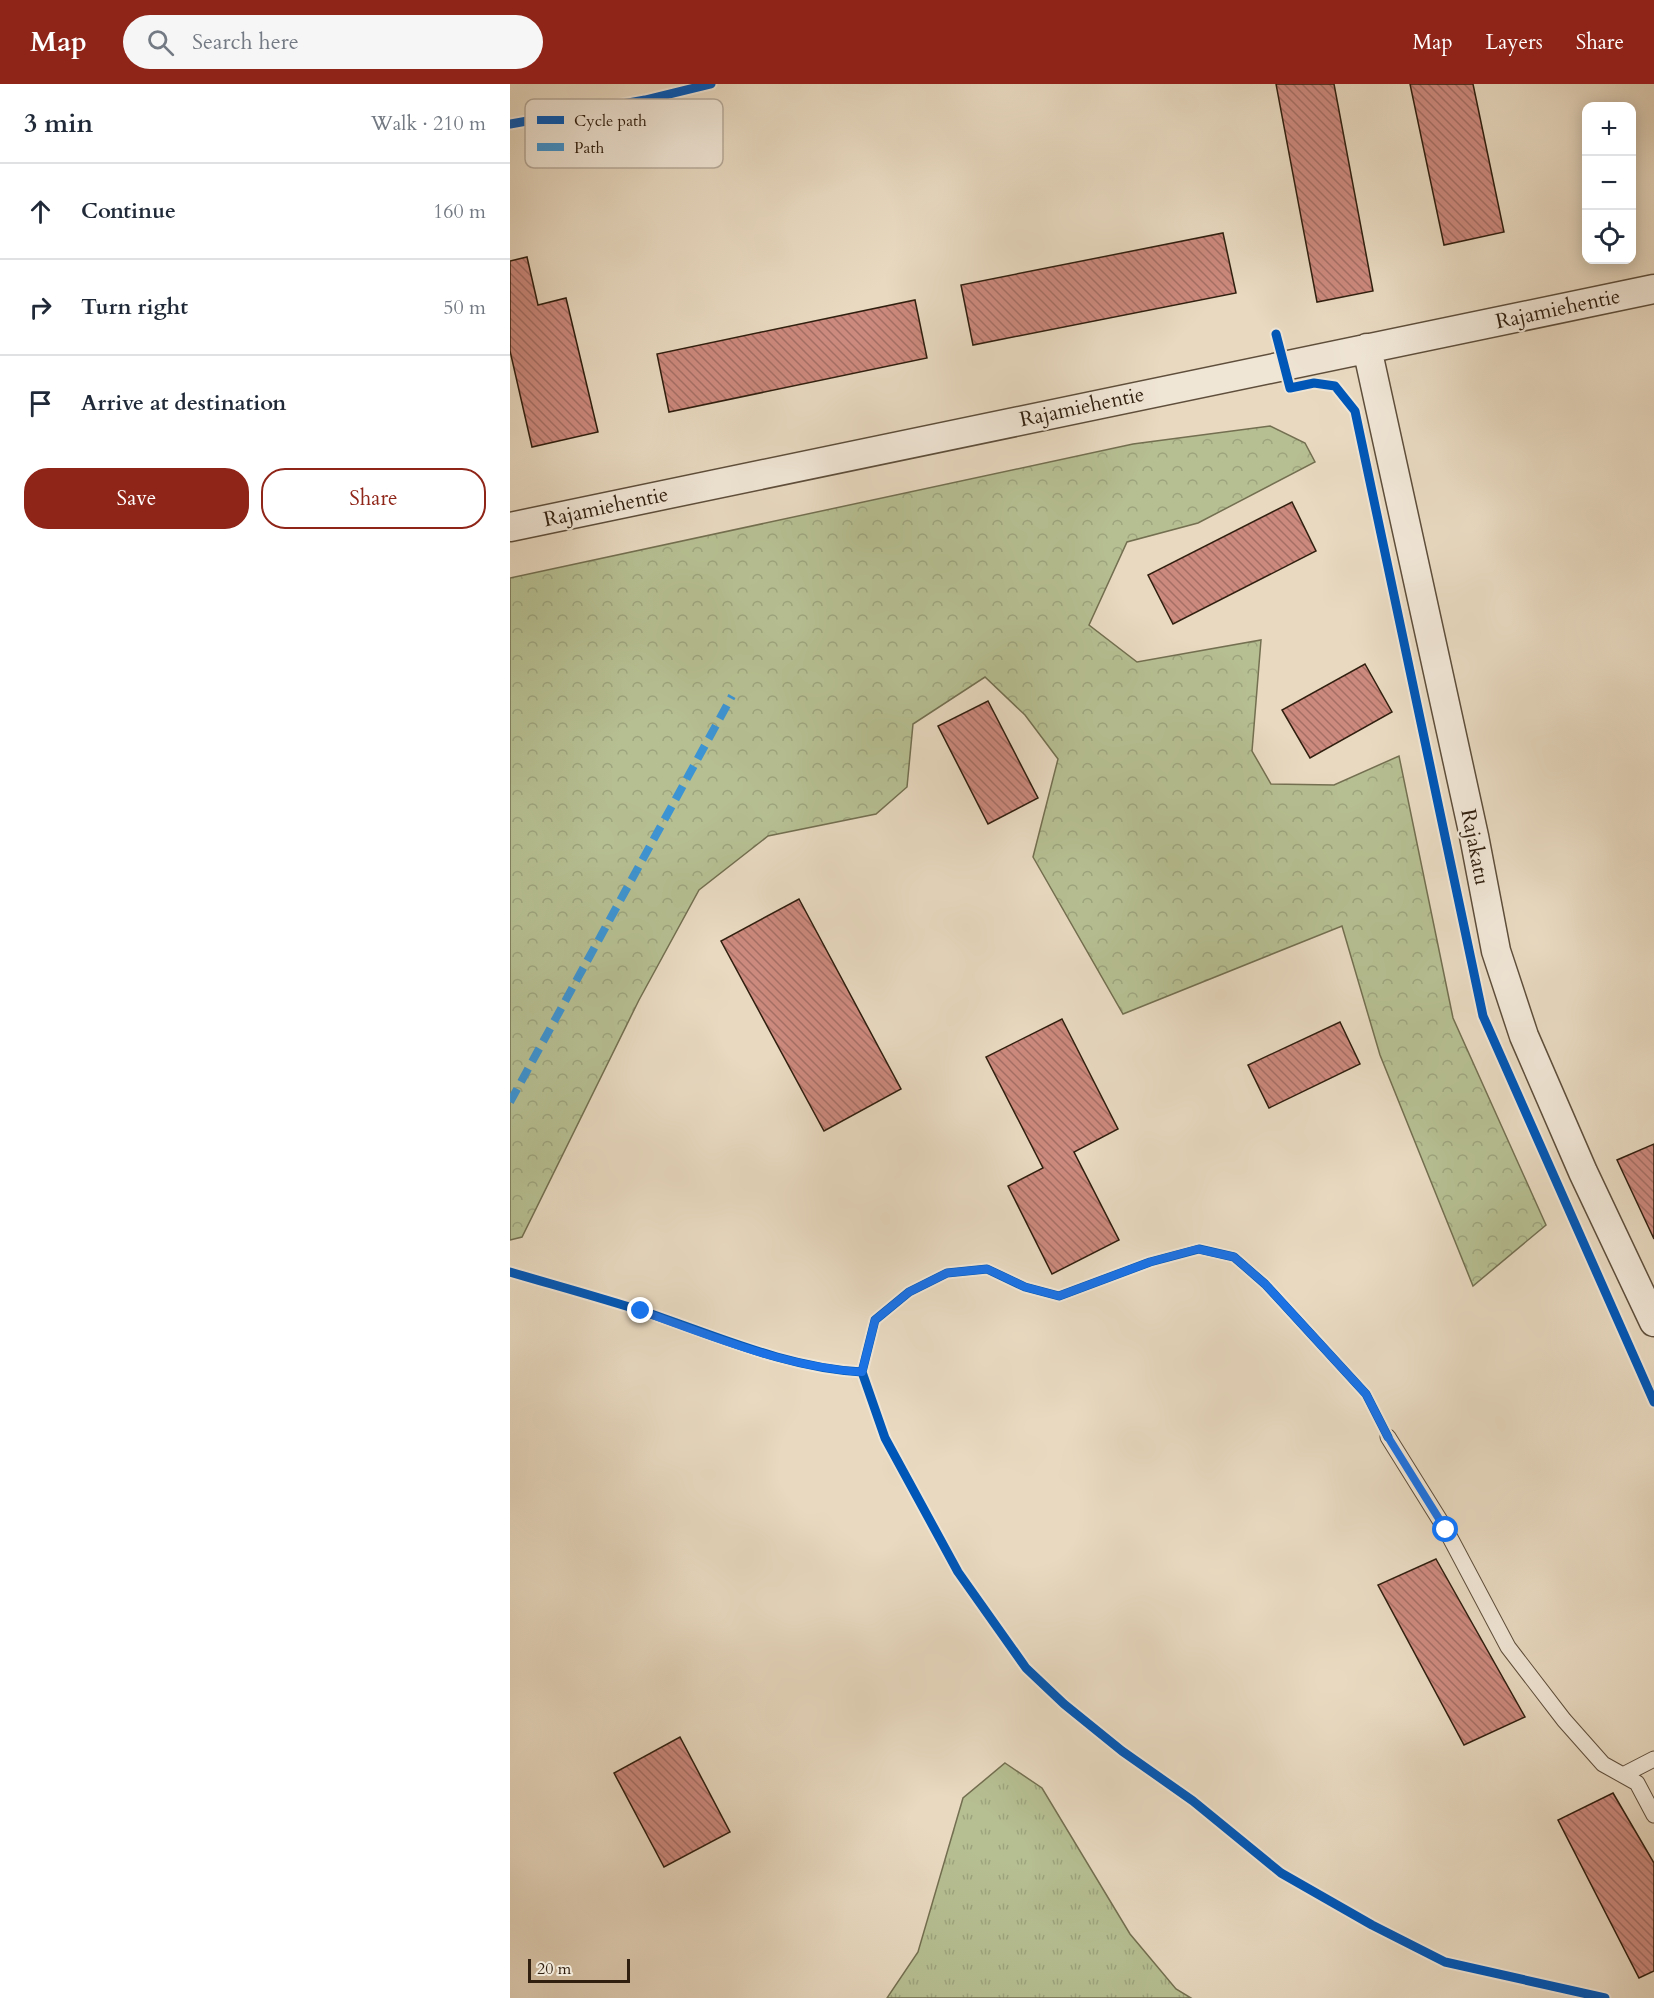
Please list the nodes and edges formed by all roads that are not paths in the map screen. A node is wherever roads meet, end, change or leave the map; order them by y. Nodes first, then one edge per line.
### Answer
1 (1654, 289) edge
2 (1367, 348) junction
3 (510, 527) edge
4 (1654, 1322) edge
5 (1388, 1437) dead end
6 (1654, 1759) edge
7 (1623, 1775) junction
8 (1654, 1815) edge

1 - 2 street, Rajamiehentie
2 - 3 street, Rajamiehentie
2 - 4 street, Rajakatu
5 - 7 lane
6 - 7 lane
7 - 8 lane

